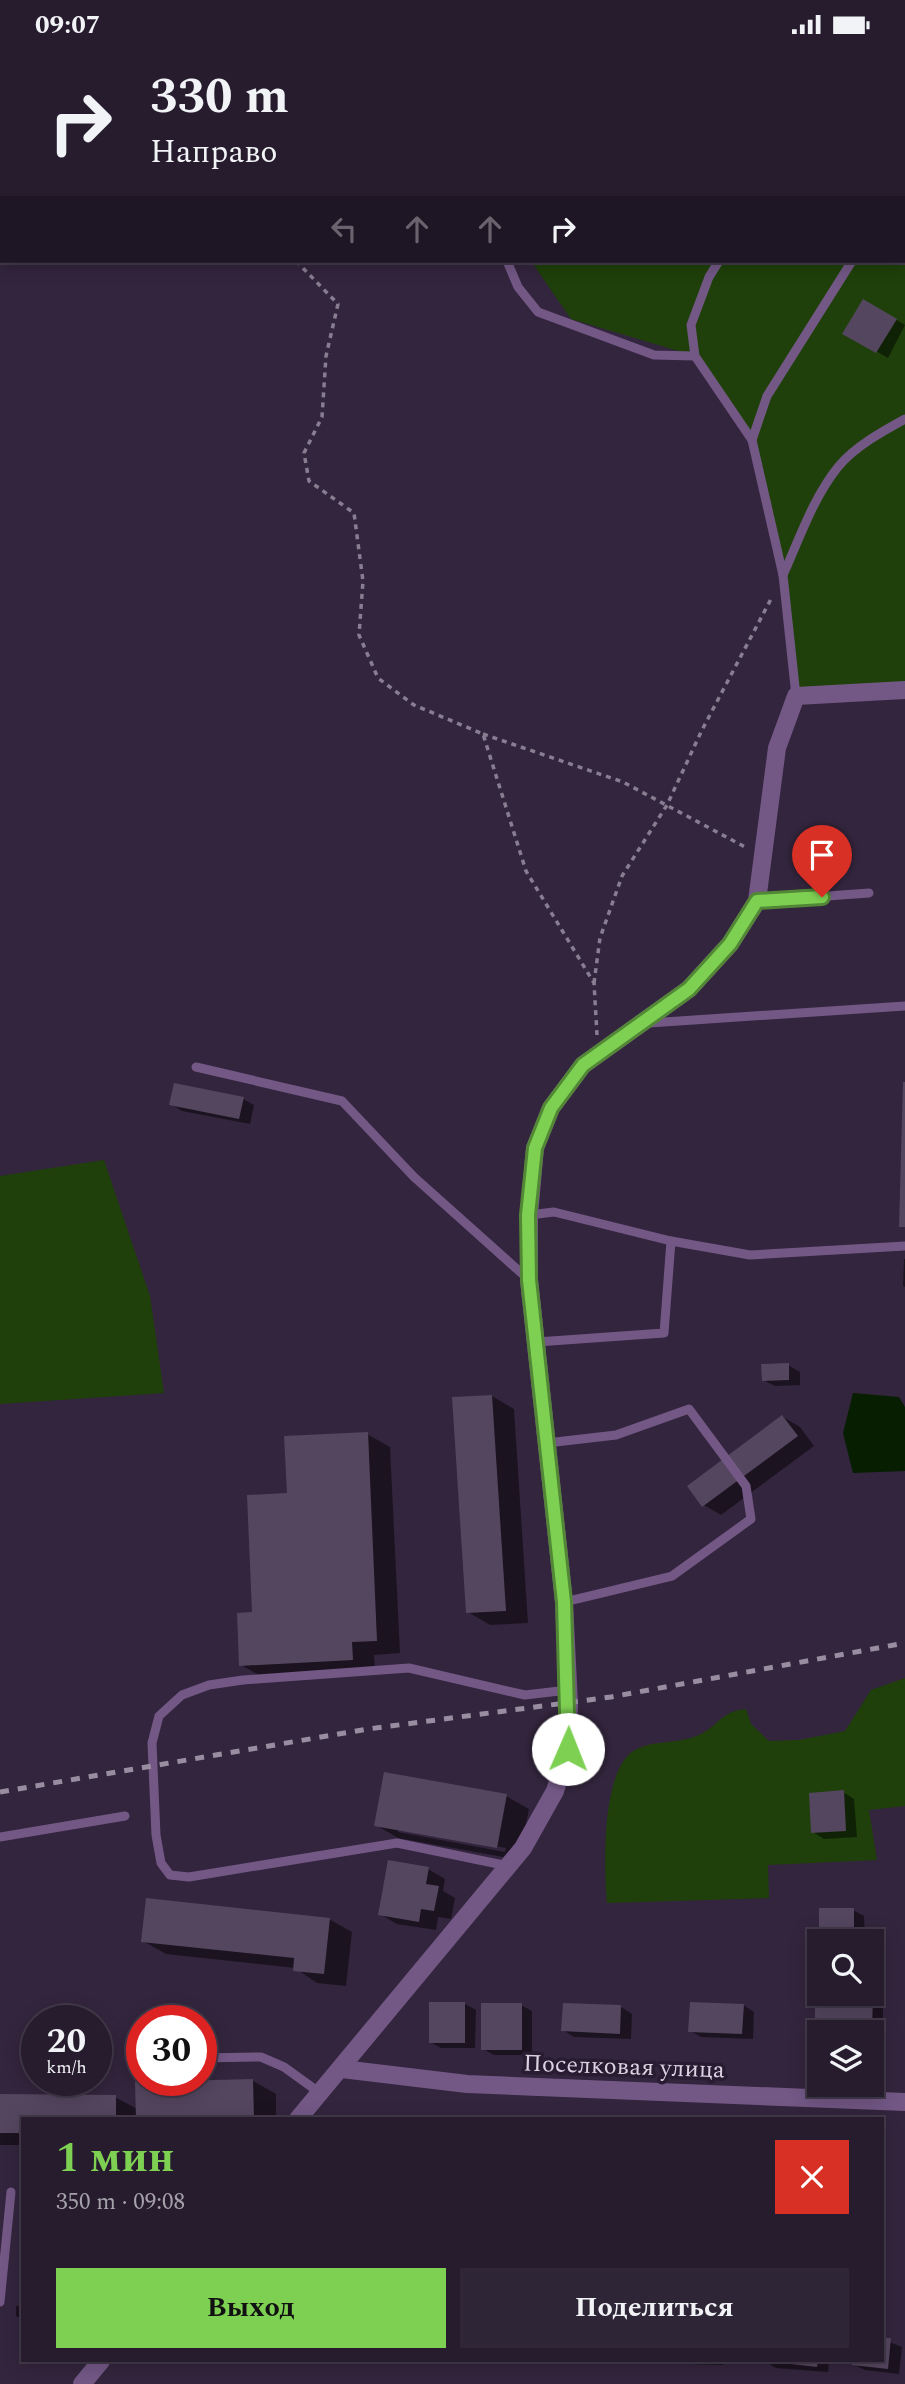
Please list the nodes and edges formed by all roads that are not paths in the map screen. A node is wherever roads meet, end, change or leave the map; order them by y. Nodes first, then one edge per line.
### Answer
1 (508, 263) edge
2 (718, 263) edge
3 (851, 263) edge
4 (695, 356) junction
5 (905, 419) edge
6 (752, 440) junction
7 (783, 575) junction
8 (905, 690) edge
9 (796, 696) junction
10 (869, 893) dead end
11 (757, 901) junction
12 (905, 1006) edge
13 (644, 1023) junction
14 (196, 1067) dead end
15 (528, 1215) junction
16 (671, 1241) junction
17 (905, 1246) edge
18 (529, 1280) junction
19 (537, 1342) junction
20 (546, 1443) junction
21 (564, 1602) junction
22 (568, 1690) junction
23 (125, 1817) dead end
24 (0, 1837) edge
25 (508, 1866) junction
26 (217, 2058) edge
27 (342, 2069) junction
28 (320, 2093) junction
29 (905, 2102) edge
30 (300, 2117) edge
31 (11, 2192) dead end
32 (0, 2302) edge
33 (100, 2362) edge
34 (82, 2384) edge

1 - 4 lane
2 - 4 lane
3 - 6 lane
4 - 6 lane
5 - 7 lane
6 - 7 lane
7 - 9 lane
8 - 9 street
9 - 11 street
10 - 11 lane
11 - 13 street
12 - 13 lane
13 - 15 street
14 - 18 lane
15 - 16 lane
15 - 18 street
16 - 17 lane
16 - 19 lane
18 - 19 street
19 - 20 street
20 - 21 street
20 - 21 lane
21 - 22 street
22 - 25 street
22 - 25 lane
23 - 24 lane
25 - 27 street
26 - 28 lane
27 - 28 street
27 - 29 street, Поселковая улица
28 - 30 street
31 - 32 lane
33 - 34 street

